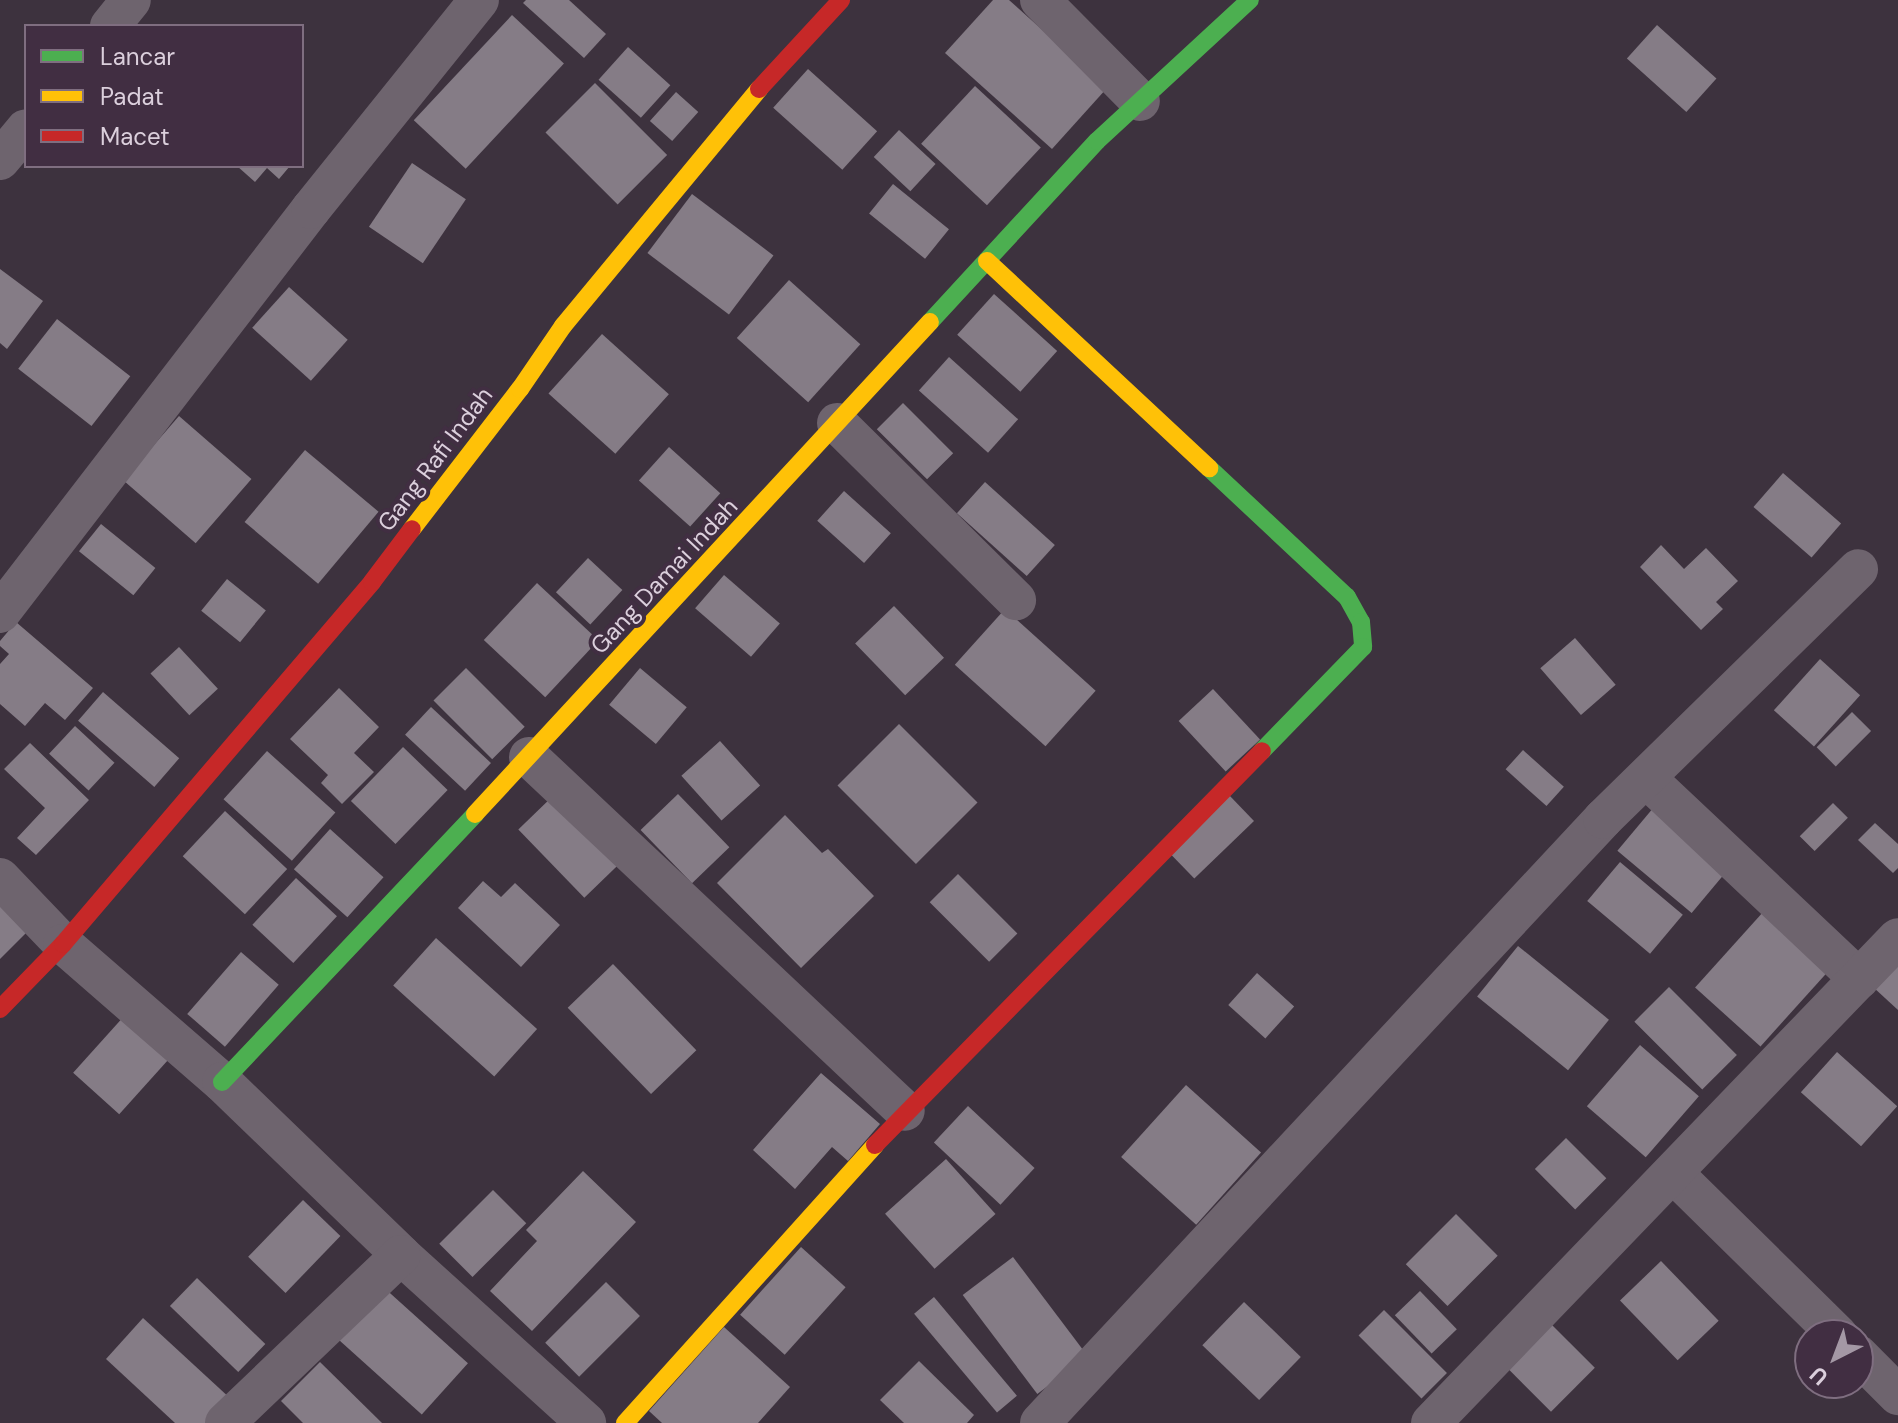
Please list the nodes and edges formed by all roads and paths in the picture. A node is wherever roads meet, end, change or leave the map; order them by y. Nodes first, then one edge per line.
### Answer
1 (131, 0) edge
2 (479, 0) edge
3 (841, 0) edge
4 (1040, 0) edge
5 (1250, 0) edge
6 (112, 24) edge
7 (1140, 101) junction
8 (24, 131) edge
9 (0, 160) edge
10 (987, 261) junction
11 (837, 423) junction
12 (1858, 569) dead end
13 (1016, 600) dead end
14 (0, 613) edge
15 (529, 757) junction
16 (1646, 778) junction
17 (0, 878) edge
18 (1898, 938) edge
19 (63, 944) junction
20 (1859, 979) junction
21 (0, 1009) edge
22 (222, 1082) junction
23 (905, 1111) junction
24 (1673, 1173) junction
25 (401, 1255) junction
26 (1822, 1319) edge
27 (1874, 1371) edge
28 (1898, 1395) edge
29 (1898, 1412) edge
30 (225, 1423) edge
31 (586, 1423) edge
32 (625, 1423) edge
33 (1040, 1423) edge
34 (1431, 1423) edge
35 (1887, 1423) edge

1 - 6 street
2 - 14 street
3 - 19 street, Gang Rafi Indah
4 - 7 street
5 - 7 street, Gang Damai Indah
7 - 10 street, Gang Damai Indah
8 - 9 street
10 - 11 street, Gang Damai Indah
10 - 23 street
11 - 13 street
11 - 15 street, Gang Damai Indah
12 - 16 street
15 - 22 street, Gang Damai Indah
15 - 23 street
16 - 20 street
16 - 33 street
17 - 19 street
18 - 20 street
19 - 21 street, Gang Rafi Indah
19 - 22 street
20 - 24 street
22 - 25 street
23 - 32 street
24 - 26 street
24 - 34 street
25 - 30 street
25 - 31 street
27 - 28 street
29 - 35 street

